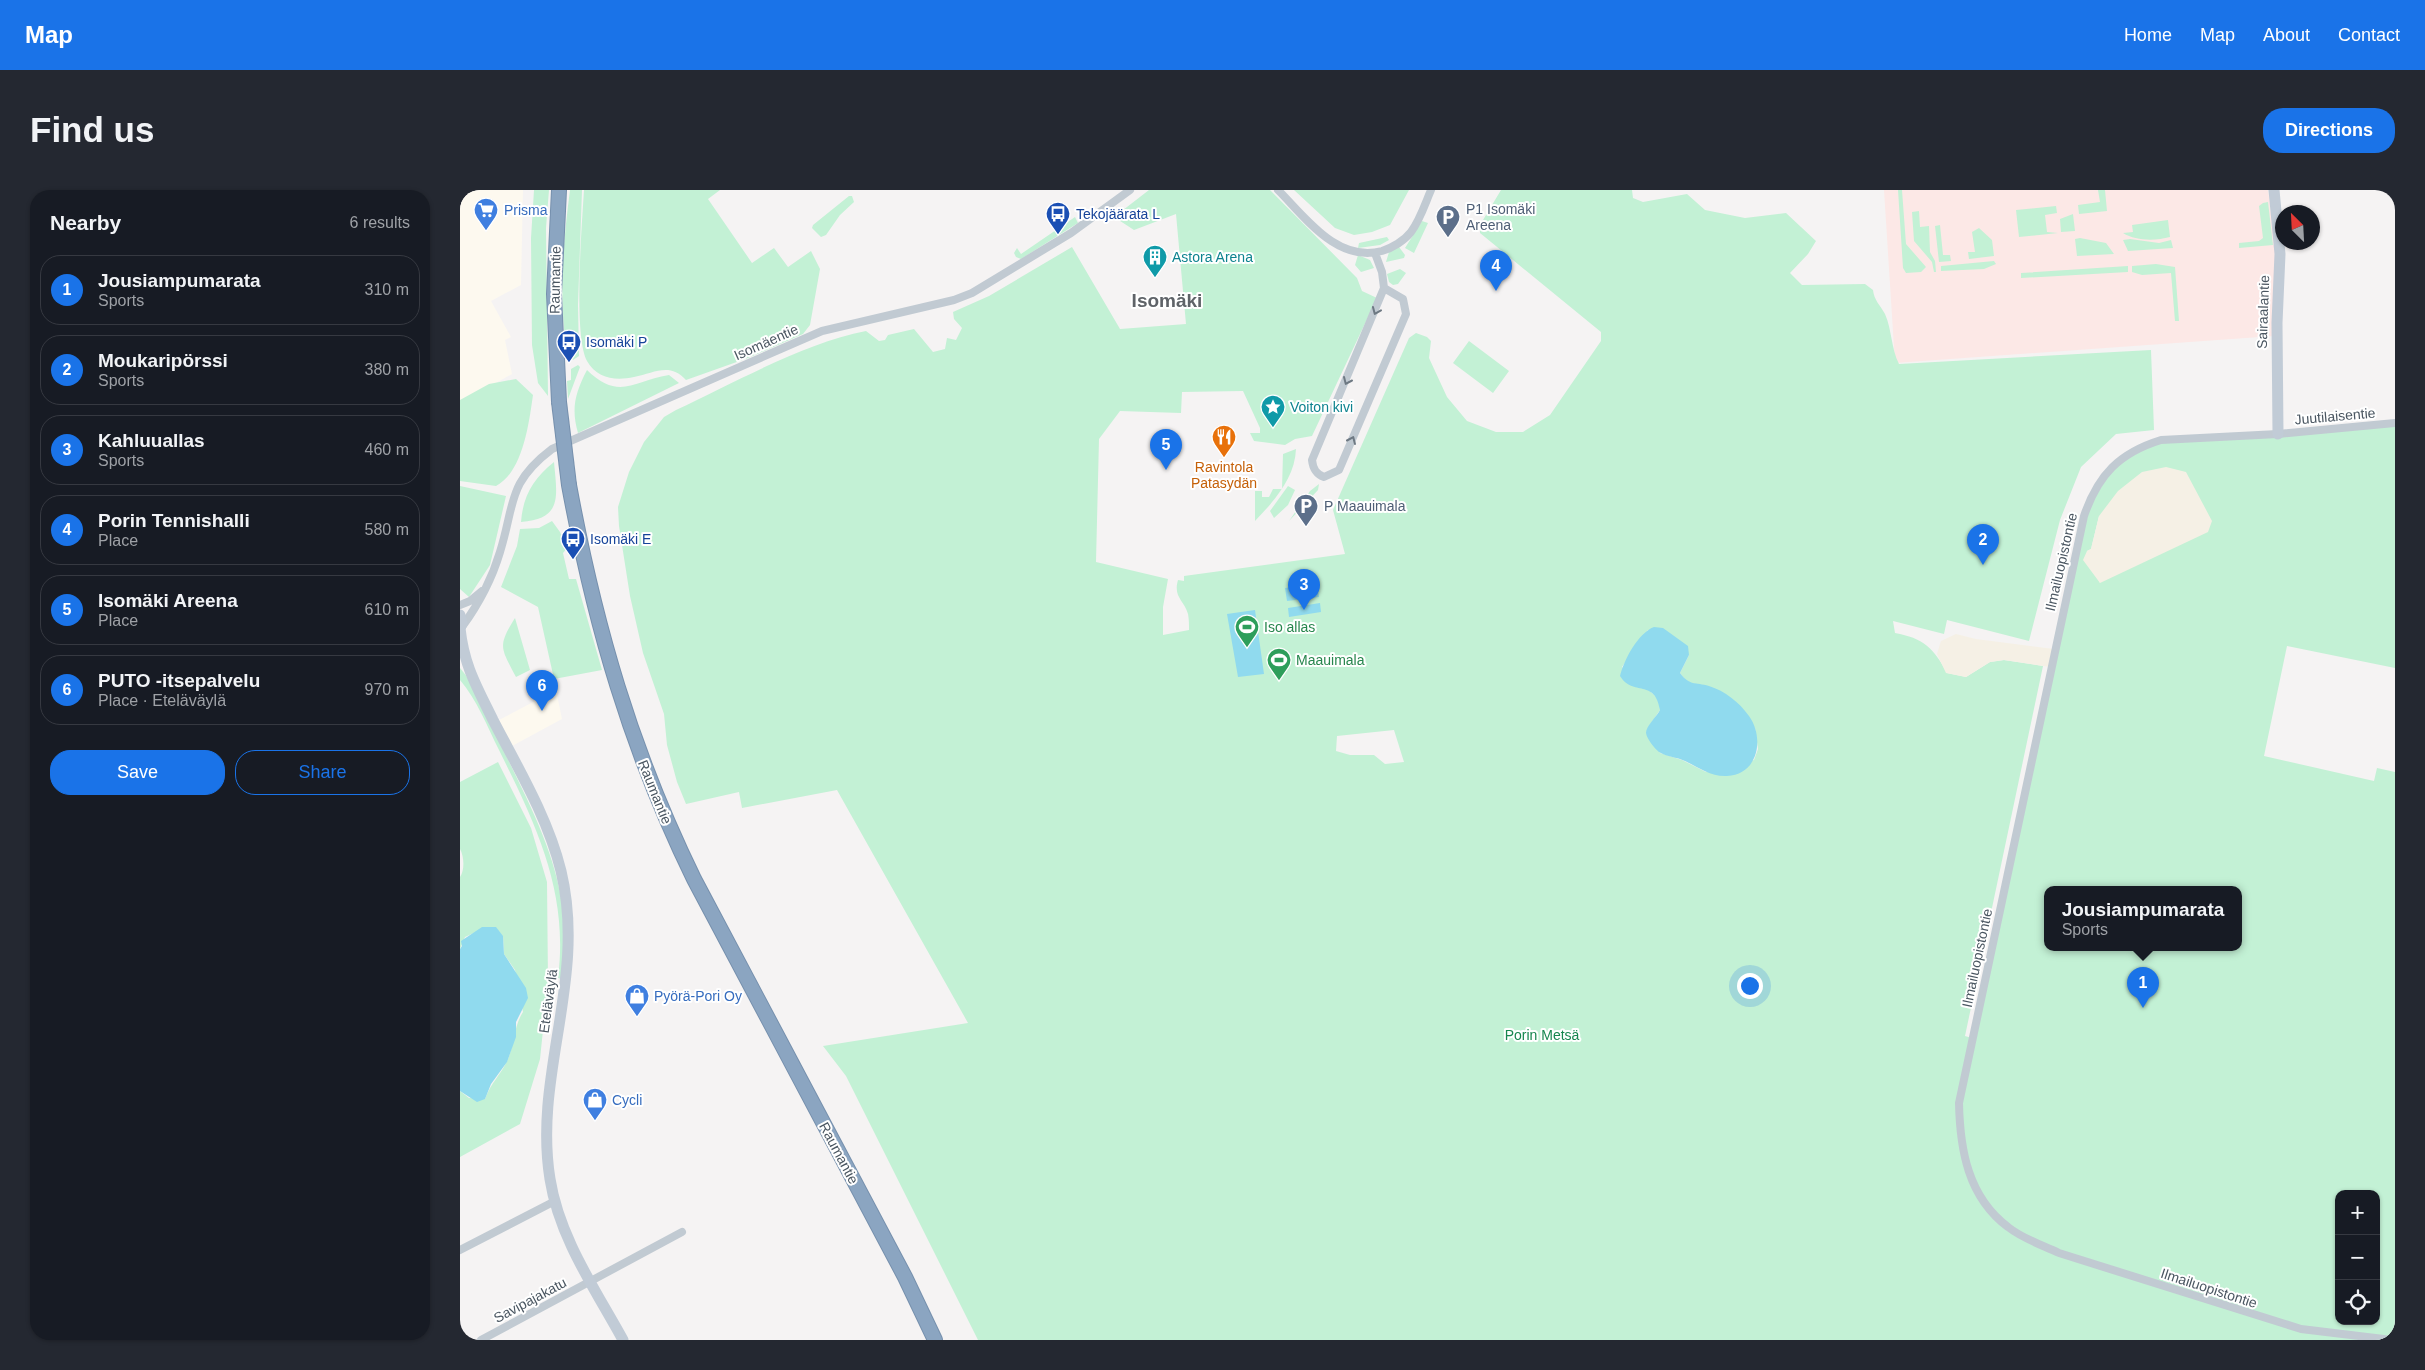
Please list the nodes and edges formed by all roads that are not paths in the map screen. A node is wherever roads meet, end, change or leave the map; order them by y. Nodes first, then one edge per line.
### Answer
1 (559, 190) edge
2 (1130, 190) edge
3 (1278, 190) edge
4 (1431, 190) edge
5 (2274, 190) edge
6 (1375, 253) junction
7 (1384, 288) junction
8 (2395, 423) edge
9 (2278, 434) junction
10 (483, 590) junction
11 (460, 605) edge
12 (460, 615) edge
13 (460, 629) edge
14 (464, 666) edge
15 (555, 1201) junction
16 (682, 1232) dead end
17 (460, 1250) edge
18 (591, 1281) junction
19 (481, 1340) edge
20 (623, 1340) edge
21 (935, 1340) edge
22 (2392, 1340) edge

1 - 21 highway, Raumantie, bridge
2 - 10 street, Isomäentie
3 - 6 street
4 - 6 street
5 - 9 main road, Sairaalantie
6 - 7 street
7 -> 7 street
8 - 9 street, Juutilaisentie
9 - 22 street, Ilmailuopistontie
10 - 11 street
10 - 13 street, Isomäentie
12 - 13 main road, Eteläväylä
13 - 14 main road, Eteläväylä
14 - 15 main road, Eteläväylä
15 - 17 street
15 - 18 main road, Eteläväylä
16 - 18 street, Savipajakatu
18 - 19 street, Savipajakatu
18 - 20 main road, Eteläväylä

